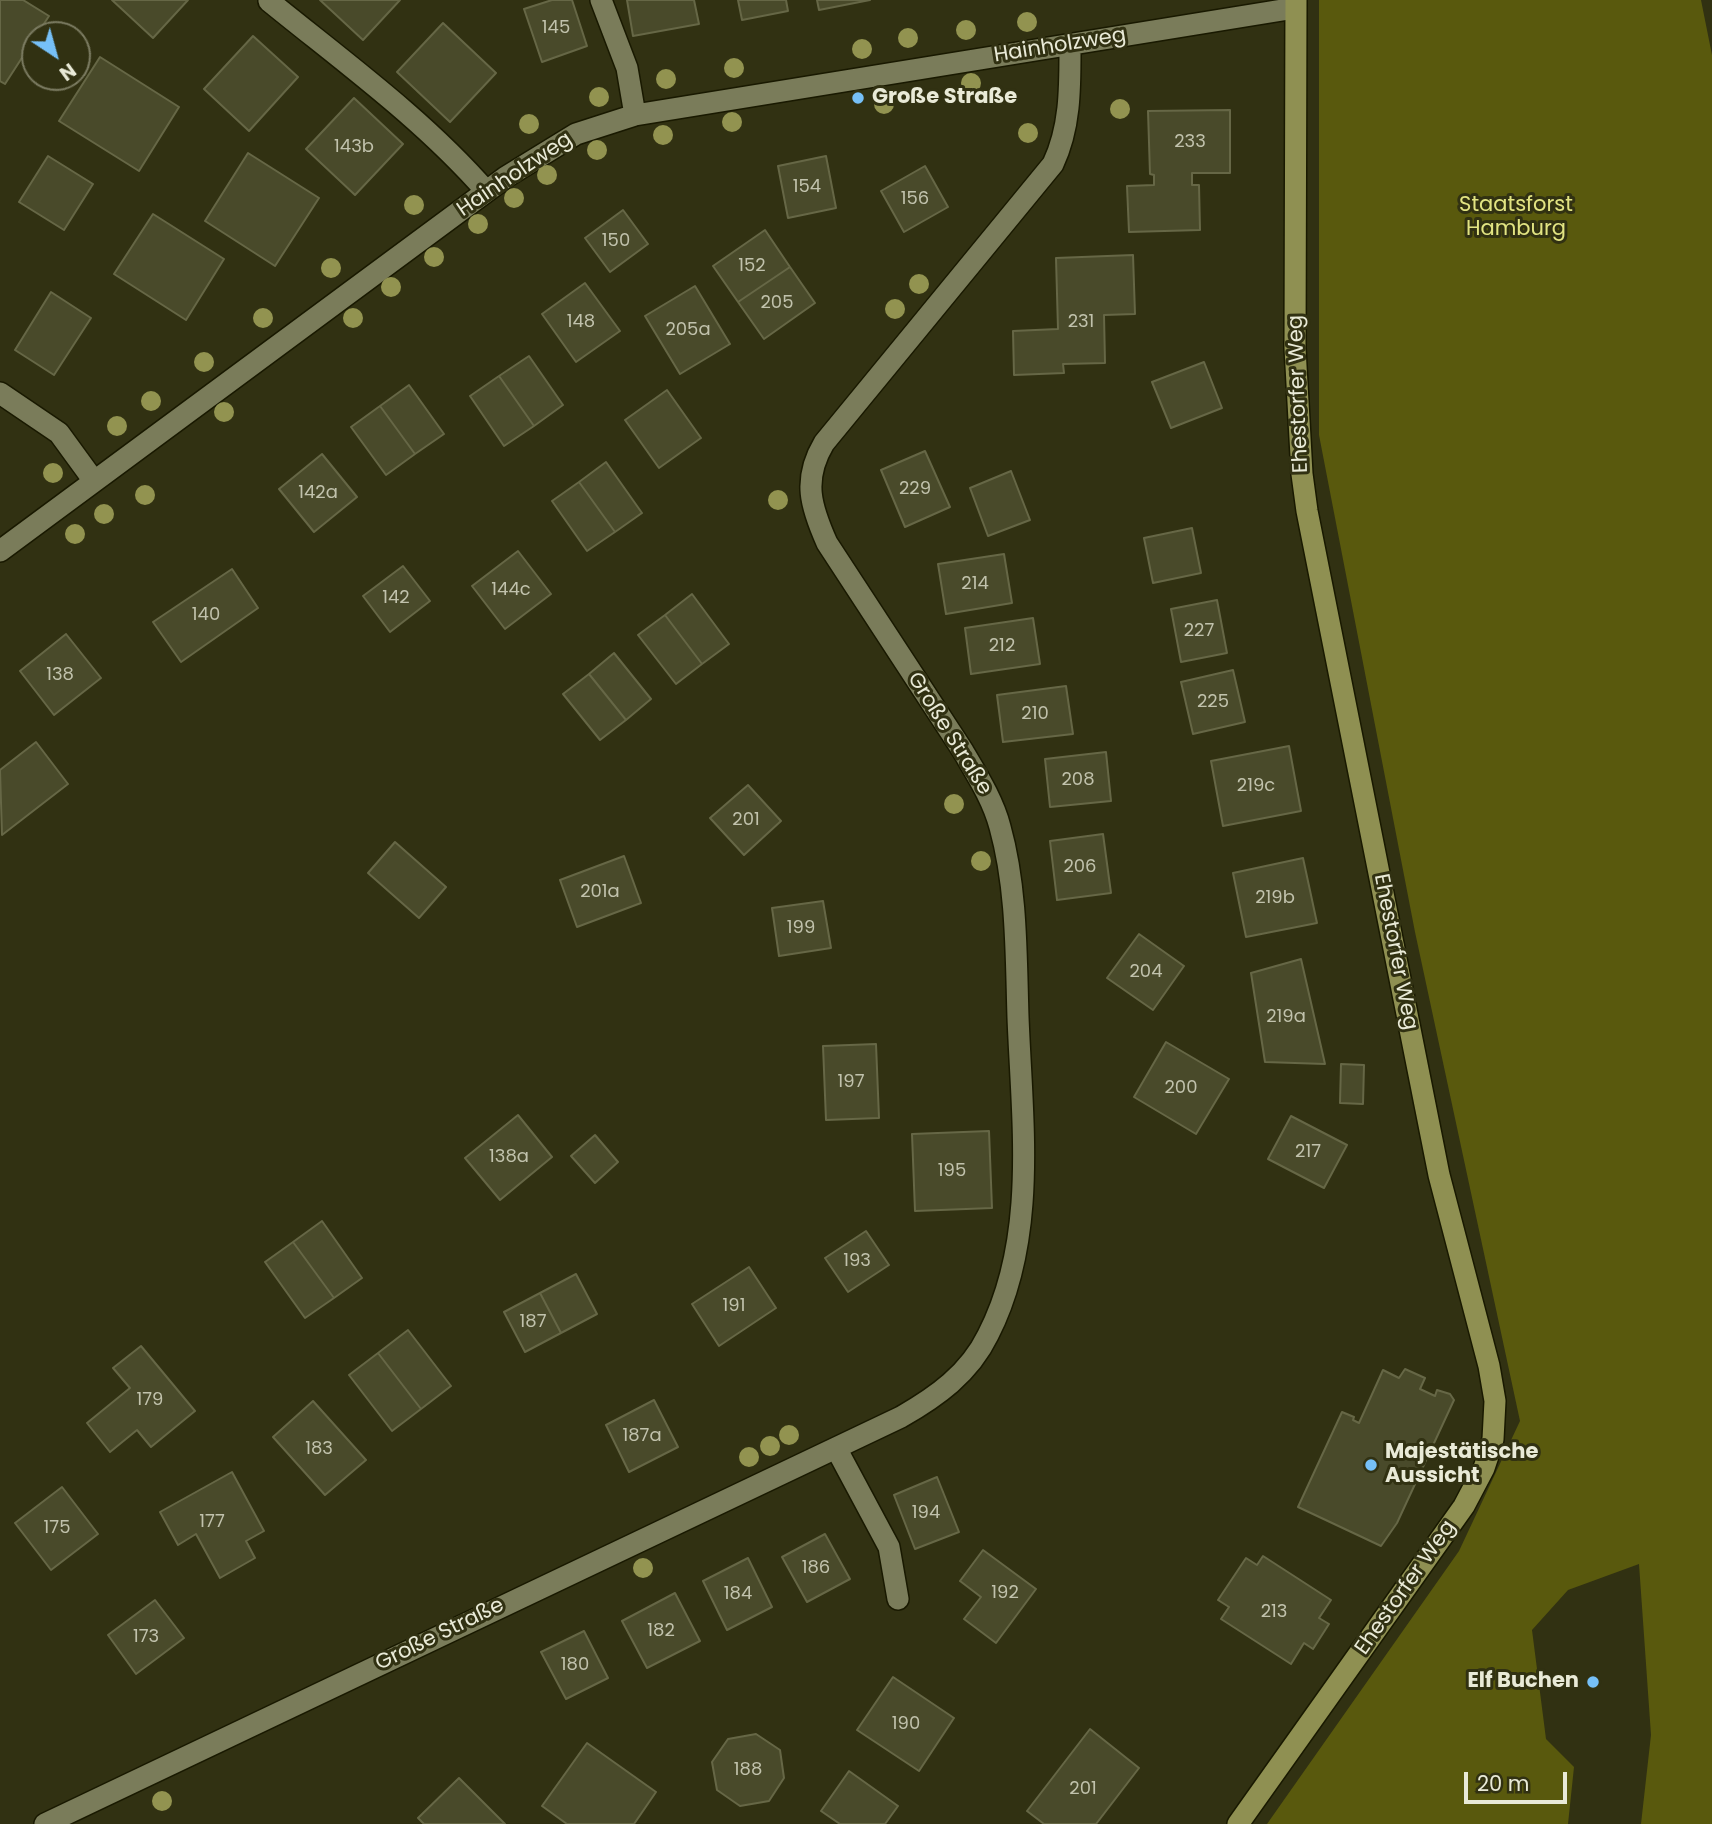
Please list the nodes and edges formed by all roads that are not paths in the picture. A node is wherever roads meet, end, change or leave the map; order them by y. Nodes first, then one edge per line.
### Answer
1 (601, 0) edge
2 (269, 1) edge
3 (1296, 4) edge
4 (1070, 44) junction
5 (635, 115) junction
6 (486, 191) junction
7 (0, 393) edge
8 (94, 481) junction
9 (0, 551) edge
10 (836, 1448) junction
11 (898, 1599) dead end
12 (45, 1824) edge
13 (1238, 1824) edge

1 - 5 street
2 - 6 street
3 - 4 street, Hainholzweg
3 - 13 main road, Ehestorfer Weg
4 - 5 street, Hainholzweg
4 - 10 street, Große Straße
5 - 6 street, Hainholzweg
6 - 8 street, Hainholzweg
7 - 8 street
8 - 9 street, Hainholzweg
10 - 11 street
10 - 12 street, Große Straße

